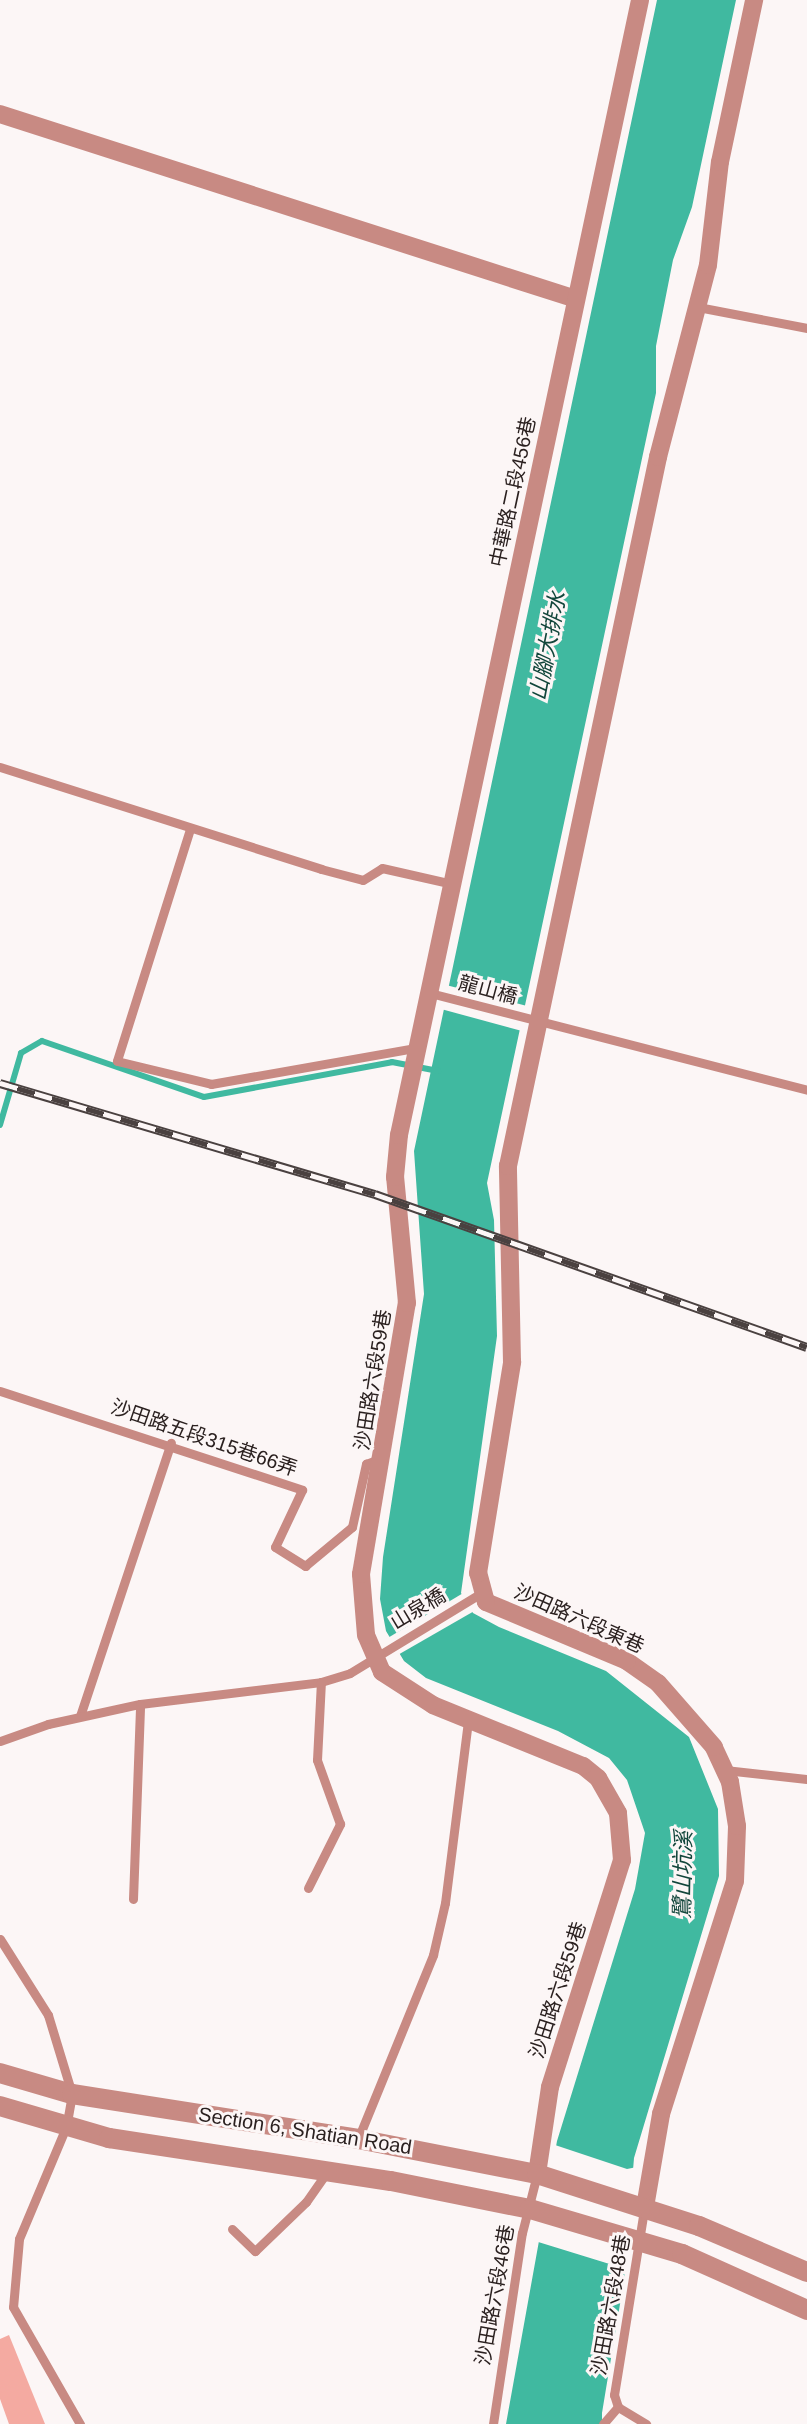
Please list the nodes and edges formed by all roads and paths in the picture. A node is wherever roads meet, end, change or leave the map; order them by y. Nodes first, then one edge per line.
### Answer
1 (640, 0) edge
2 (754, 0) edge
3 (0, 114) edge
4 (576, 299) junction
5 (698, 307) junction
6 (807, 328) edge
7 (0, 767) edge
8 (190, 829) junction
9 (453, 884) junction
10 (430, 993) junction
11 (538, 1022) junction
12 (420, 1047) junction
13 (807, 1090) edge
14 (0, 1391) edge
15 (171, 1443) junction
16 (382, 1458) junction
17 (481, 1593) junction
18 (373, 1656) junction
19 (321, 1682) junction
20 (140, 1704) junction
21 (80, 1716) junction
22 (468, 1721) junction
23 (0, 1741) edge
24 (725, 1770) junction
25 (807, 1779) edge
26 (308, 1888) dead end
27 (133, 1899) dead end
28 (0, 1939) edge
29 (0, 2073) edge
30 (72, 2094) junction
31 (0, 2106) edge
32 (66, 2127) junction
33 (358, 2139) junction
34 (327, 2172) junction
35 (537, 2174) junction
36 (641, 2206) junction
37 (530, 2209) junction
38 (232, 2229) dead end
39 (634, 2241) junction
40 (807, 2272) edge
41 (807, 2310) edge
42 (618, 2407) junction
43 (80, 2424) edge
44 (493, 2424) edge
45 (603, 2424) edge
46 (646, 2424) edge

1 - 4 street, 中華路二段456巷
2 - 5 street
3 - 4 street
4 - 9 street, 中華路二段456巷
5 - 6 lane
5 - 11 street
7 - 8 lane
8 - 9 lane
8 - 12 lane
9 - 10 street, 中華路二段456巷
10 - 11 lane, 龍山橋
10 - 12 street, 沙田路六段59巷
11 - 13 lane, 龍山橋
11 - 17 street
12 - 16 street, 沙田路六段59巷
14 - 15 lane, 沙田路五段315巷66弄
15 - 16 lane, 沙田路五段315巷66弄
15 - 21 lane
16 - 18 street, 沙田路六段59巷
17 - 18 lane, 山泉橋
17 - 24 street, 沙田路六段東巷
18 - 19 lane
18 - 22 street, 沙田路六段59巷
19 - 20 lane
19 - 26 lane
20 - 21 lane
20 - 27 lane
21 - 23 lane
22 - 33 lane
22 - 35 street, 沙田路六段59巷
24 - 25 lane
24 - 36 street, 沙田路六段東巷
28 - 30 lane
29 - 30 street, Section 6, Shatian Road
30 - 32 lane
30 - 33 street, Section 6, Shatian Road
31 - 32 street, Section 6, Shatian Road
32 - 34 street, Section 6, Shatian Road
32 - 43 lane
33 - 35 street, Section 6, Shatian Road
34 - 37 street, Section 6, Shatian Road
34 - 38 lane
35 - 36 street, Section 6, Shatian Road
35 - 37 lane, 沙田路六段46巷
36 - 39 lane, 沙田路六段48巷
36 - 40 street
37 - 39 street, Section 6, Shatian Road
37 - 44 lane, 沙田路六段46巷
39 - 41 street
39 - 42 lane, 沙田路六段48巷
42 - 45 lane
42 - 46 lane

